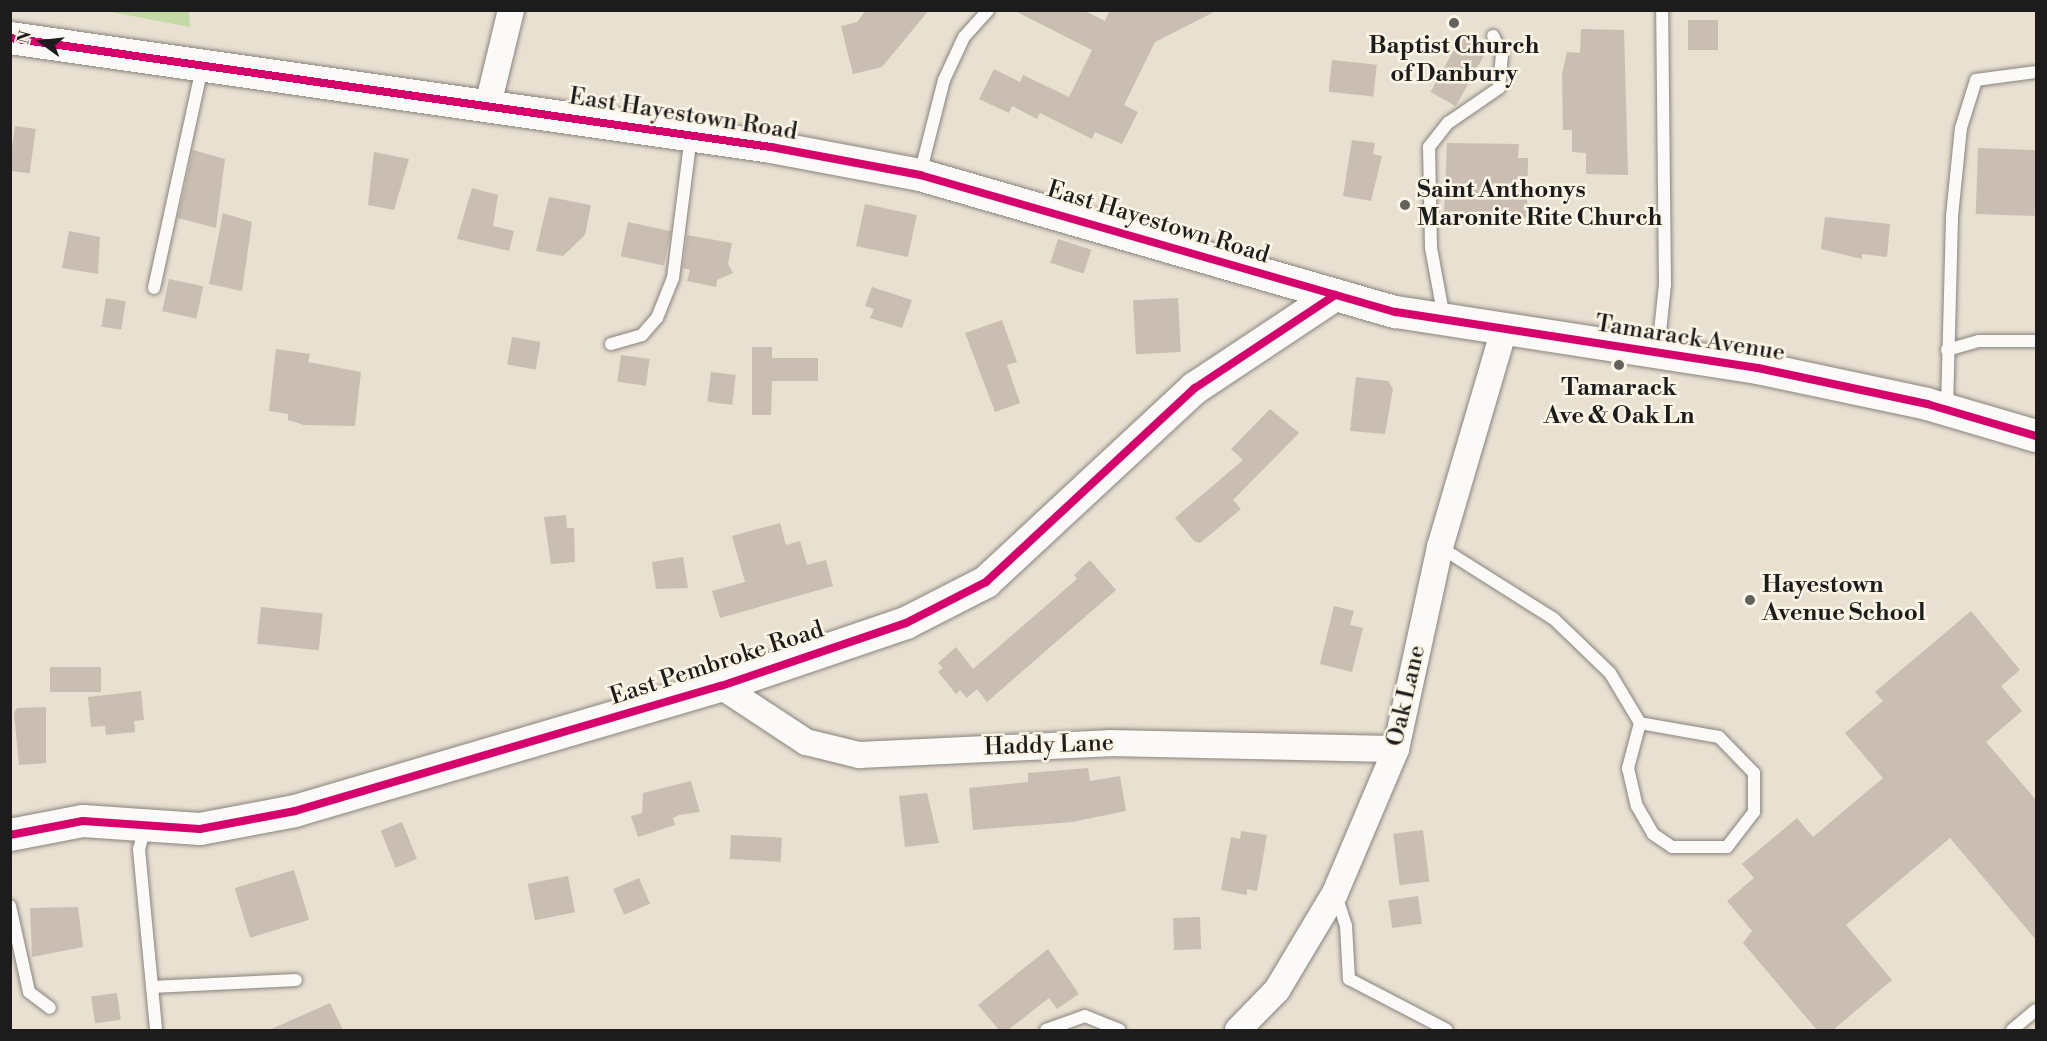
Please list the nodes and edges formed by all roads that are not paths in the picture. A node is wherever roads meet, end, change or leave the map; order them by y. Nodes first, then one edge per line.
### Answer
1 (511, 10) edge
2 (988, 10) edge
3 (1662, 10) edge
4 (1493, 36) dead end
5 (10, 38) edge
6 (203, 66) junction
7 (2037, 72) edge
8 (488, 105) junction
9 (691, 135) junction
10 (920, 175) junction
11 (154, 288) dead end
12 (1335, 295) junction
13 (1444, 320) junction
14 (1504, 330) junction
15 (2037, 341) edge
16 (612, 344) dead end
17 (1947, 350) junction
18 (1658, 352) junction
19 (1947, 409) junction
20 (2037, 436) edge
21 (1440, 547) junction
22 (720, 687) junction
23 (1640, 723) junction
24 (1396, 750) junction
25 (145, 825) junction
26 (10, 835) edge
27 (1335, 893) junction
28 (10, 906) edge
29 (296, 981) dead end
30 (152, 987) junction
31 (50, 1008) dead end
32 (2037, 1010) edge
33 (156, 1030) edge
34 (1046, 1030) edge
35 (1119, 1030) edge
36 (1238, 1030) edge
37 (1447, 1030) edge
38 (2012, 1030) edge

1 - 8 street
2 - 10 lane
3 - 18 lane
4 - 13 lane
5 - 6 street, East Hayestown Road
6 - 8 street, East Hayestown Road
6 - 11 lane
7 - 17 lane
8 - 9 street, East Hayestown Road
9 - 10 street, East Hayestown Road
9 - 16 lane
10 - 12 street, East Hayestown Road
12 - 13 street, Tamarack Avenue
12 - 22 street, East Pembroke Road
13 - 14 street, Tamarack Avenue
14 - 18 street, Tamarack Avenue
14 - 21 street, Oak Lane
15 - 17 lane
17 - 19 lane
18 - 19 street, Tamarack Avenue
19 - 20 street, Tamarack Avenue
21 - 23 lane
21 - 24 street, Oak Lane
22 - 24 street, Haddy Lane
22 - 25 street, East Pembroke Road
23 - 23 lane
24 - 27 street, Oak Lane
25 - 26 street, East Pembroke Road
25 - 30 lane
27 - 36 street, Oak Lane
27 - 37 lane
28 - 31 lane
29 - 30 lane
30 - 33 lane
32 - 38 lane
34 - 35 lane

